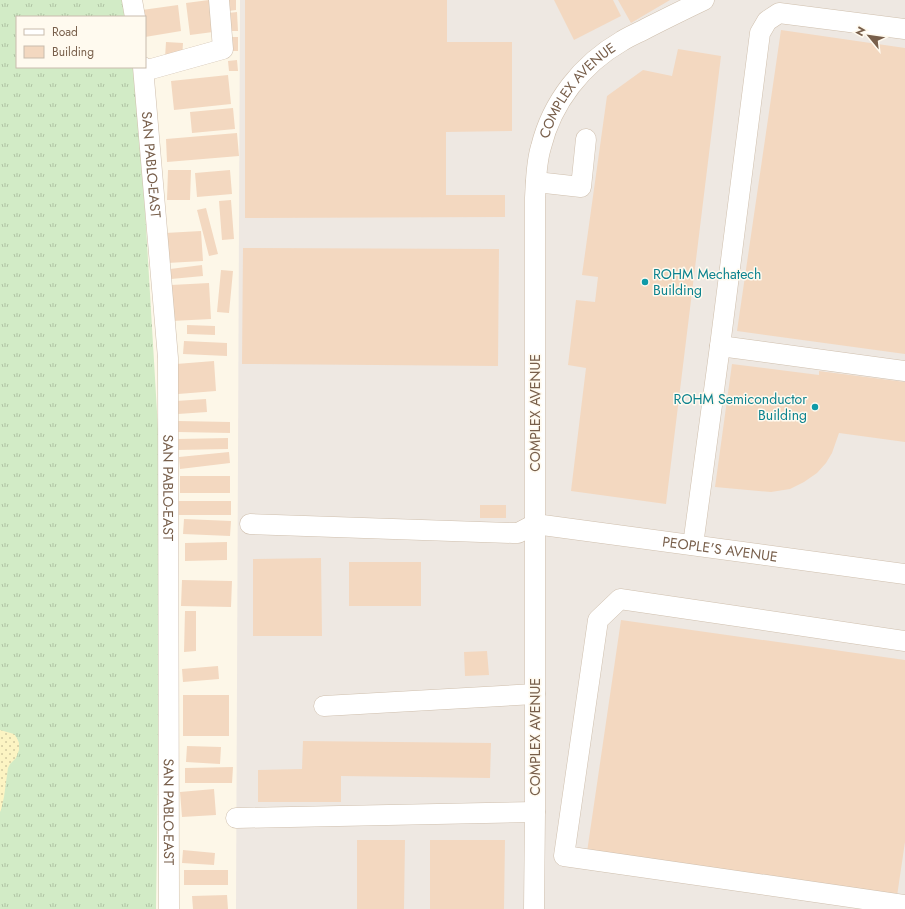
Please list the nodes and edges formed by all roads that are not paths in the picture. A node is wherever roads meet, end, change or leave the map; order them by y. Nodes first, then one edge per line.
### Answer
1 (132, 0) edge
2 (219, 0) edge
3 (704, 0) edge
4 (135, 16) edge
5 (905, 29) edge
6 (144, 69) edge
7 (586, 139) dead end
8 (536, 182) junction
9 (720, 346) junction
10 (905, 371) edge
11 (250, 524) dead end
12 (535, 524) junction
13 (693, 545) junction
14 (905, 574) edge
15 (905, 640) edge
16 (535, 694) junction
17 (324, 706) dead end
18 (535, 812) junction
19 (236, 818) dead end
20 (874, 905) edge
21 (905, 905) edge
22 (169, 909) edge
23 (534, 909) edge

1 - 4 street
2 - 6 street
3 - 8 street, COMPLEX AVENUE
5 - 9 street
6 - 22 street, SAN PABLO-EAST
7 - 8 street
8 - 12 street, COMPLEX AVENUE
9 - 10 street
9 - 13 street
11 - 12 street
12 - 13 street, PEOPLE'S AVENUE
12 - 16 street, COMPLEX AVENUE
13 - 14 street, PEOPLE'S AVENUE
15 - 20 street
16 - 17 street
16 - 18 street, COMPLEX AVENUE
18 - 19 street
18 - 23 street, COMPLEX AVENUE
20 - 21 street

